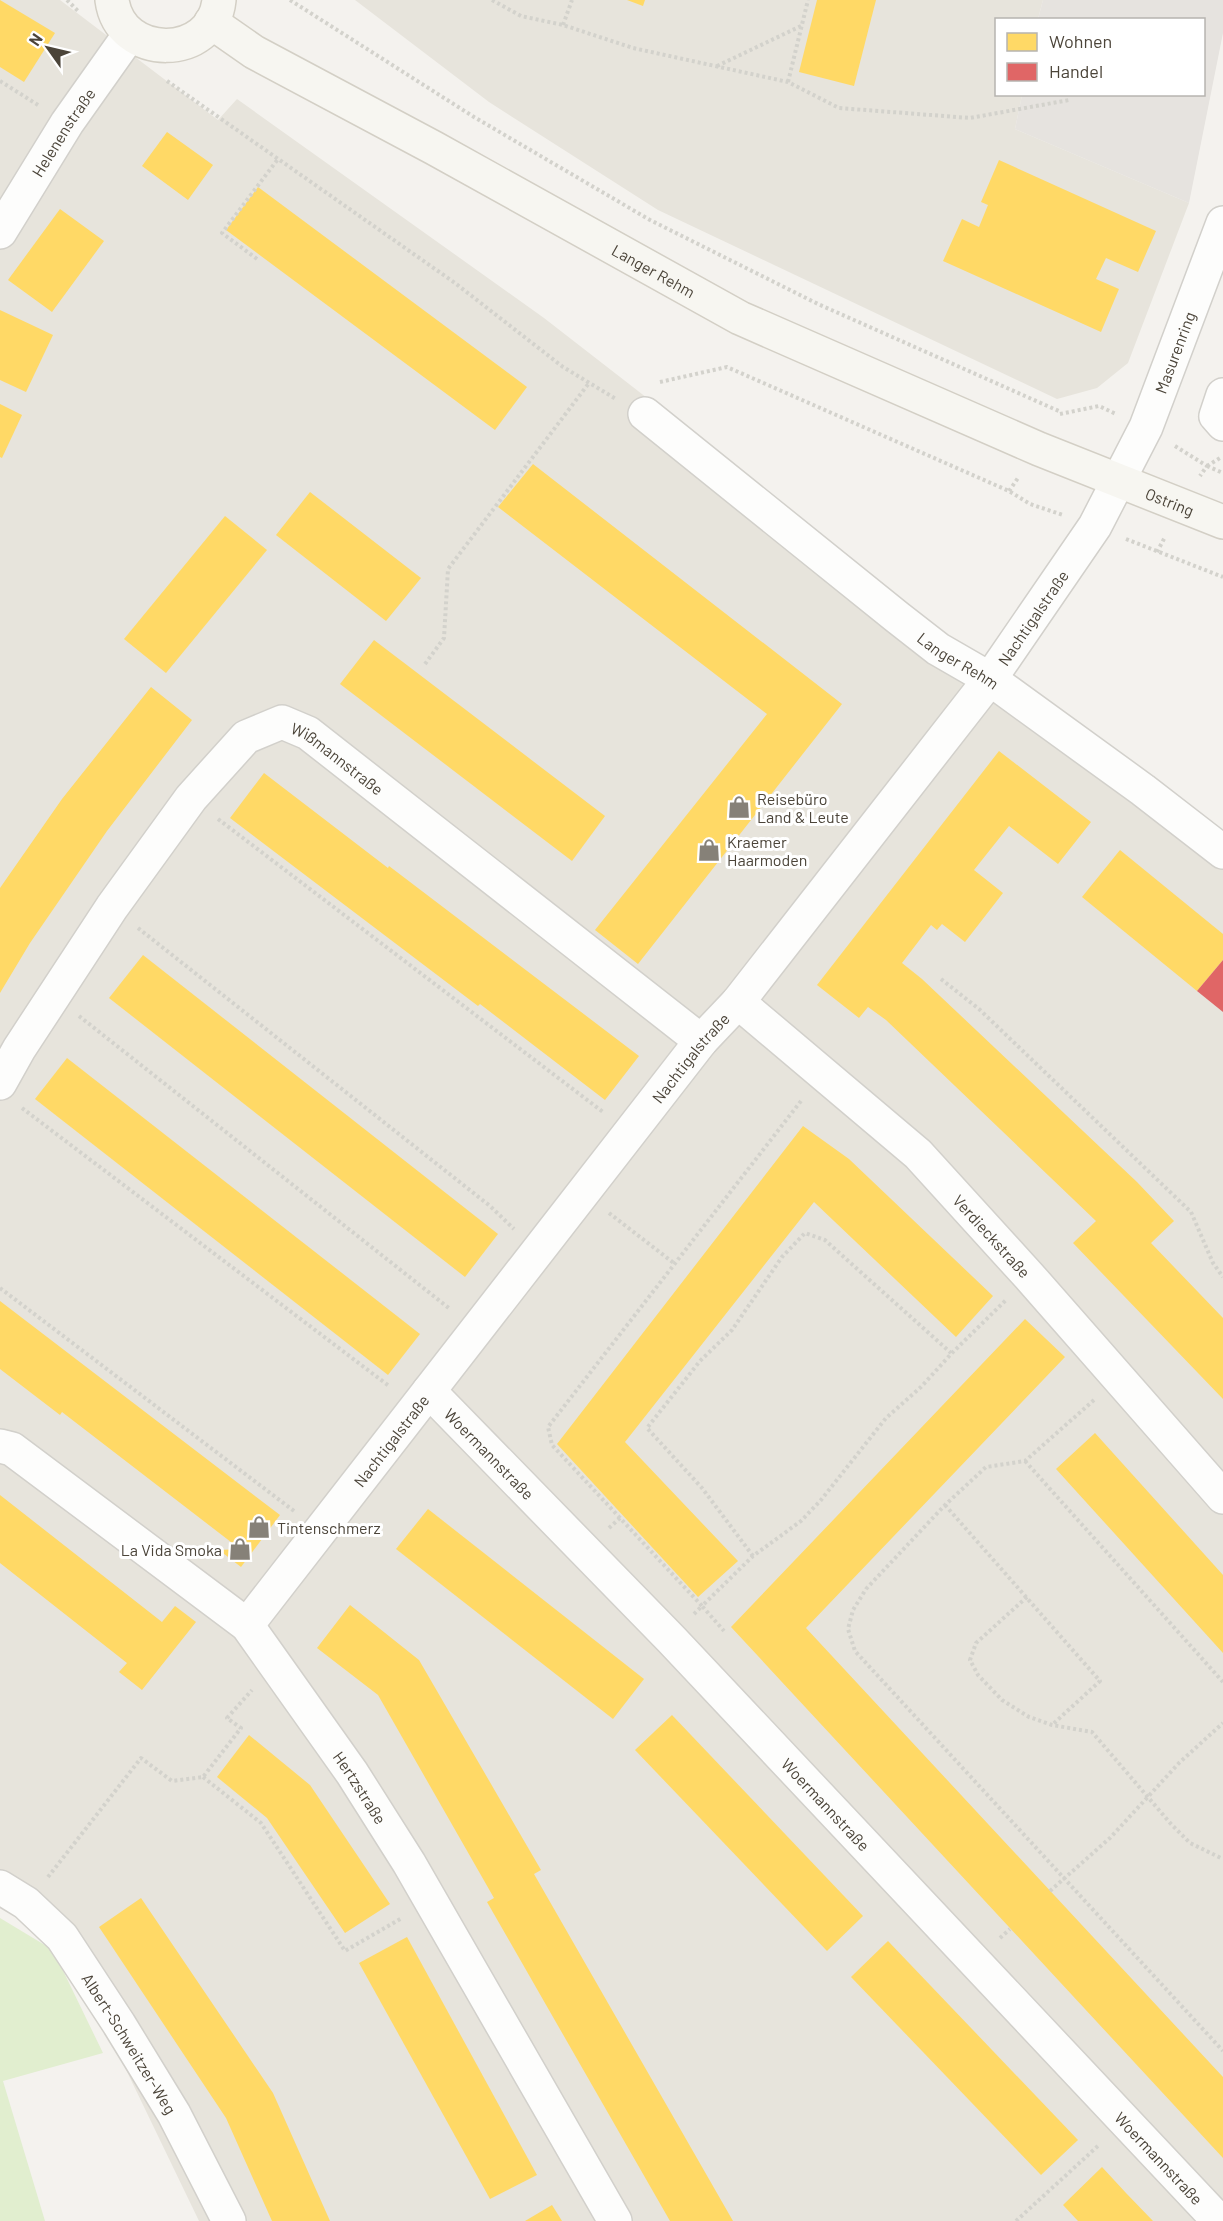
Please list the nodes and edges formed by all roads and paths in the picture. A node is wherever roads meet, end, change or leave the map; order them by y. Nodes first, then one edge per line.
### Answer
1 (112, 0) edge
2 (290, 0) edge
3 (492, 0) edge
4 (572, 0) edge
5 (808, 0) edge
6 (215, 11) edge
7 (563, 25) junction
8 (801, 26) junction
9 (125, 41) junction
10 (717, 67) junction
11 (0, 81) edge
12 (788, 82) junction
13 (1069, 100) dead end
14 (67, 123) junction
15 (278, 159) junction
16 (1223, 223) edge
17 (0, 232) edge
18 (257, 259) dead end
19 (589, 383) junction
20 (616, 391) dead end
21 (606, 394) junction
22 (1223, 395) edge
23 (647, 399) junction
24 (1061, 412) dead end
25 (1223, 424) edge
26 (1223, 456) edge
27 (1223, 473) edge
28 (1118, 480) junction
29 (1223, 522) edge
30 (1095, 526) junction
31 (1223, 577) edge
32 (425, 664) dead end
33 (990, 679) junction
34 (191, 798) junction
35 (1223, 852) edge
36 (112, 907) junction
37 (941, 979) dead end
38 (53, 996) junction
39 (738, 1002) junction
40 (701, 1041) junction
41 (822, 1074) junction
42 (9, 1094) edge
43 (630, 1132) junction
44 (612, 1215) dead end
45 (507, 1223) dead end
46 (675, 1264) junction
47 (1029, 1276) junction
48 (1223, 1276) edge
49 (0, 1288) edge
50 (477, 1330) junction
51 (951, 1353) junction
52 (1118, 1378) junction
53 (423, 1399) junction
54 (0, 1446) edge
55 (1025, 1461) junction
56 (1223, 1497) edge
57 (286, 1505) dead end
58 (945, 1505) junction
59 (620, 1518) junction
60 (606, 1530) dead end
61 (753, 1556) junction
62 (1027, 1597) junction
63 (702, 1606) junction
64 (247, 1625) junction
65 (724, 1630) dead end
66 (1223, 1682) edge
67 (253, 1688) dead end
68 (1223, 1724) edge
69 (1052, 1725) junction
70 (203, 1777) junction
71 (1148, 1798) junction
72 (1223, 1859) edge
73 (1065, 1878) junction
74 (1050, 1891) dead end
75 (13, 1895) edge
76 (371, 1937) dead end
77 (1223, 2051) edge
78 (1124, 2121) junction
79 (229, 2221) edge
80 (615, 2221) edge
81 (1016, 2221) edge
82 (1219, 2221) edge

1 - 9 street
2 - 24 path
3 - 7 path
4 - 7 path
5 - 8 path
6 - 9 street
6 - 28 street, Langer Rehm
7 - 10 path
8 - 10 path
8 - 12 path
9 - 14 street, Helenenstraße
9 - 15 path
10 - 12 path
11 - 14 path
12 - 13 path
14 - 17 street, Helenenstraße
15 - 18 path
15 - 19 path
16 - 28 street, Masurenring
19 - 21 path
19 - 32 path
20 - 21 path
21 - 23 path
22 - 25 street
23 - 30 path
23 - 33 street, Langer Rehm
26 - 27 path
28 - 29 street, Ostring
28 - 30 street, Nachtigalstraße
30 - 31 path
30 - 33 street, Nachtigalstraße
33 - 35 street, Langer Rehm
33 - 39 street, Nachtigalstraße
34 - 36 street, Wißmannstraße
34 - 40 street, Wißmannstraße
34 - 43 path
36 - 38 street, Wißmannstraße
36 - 45 path
37 - 48 path
38 - 42 street, Wißmannstraße
38 - 50 path
39 - 40 street, Nachtigalstraße
39 - 41 street, Verdieckstraße
40 - 43 street, Nachtigalstraße
41 - 46 path
41 - 47 street, Verdieckstraße
42 - 53 path
43 - 50 street, Nachtigalstraße
44 - 46 path
46 - 59 path
47 - 51 path
47 - 52 street, Verdieckstraße
49 - 57 path
50 - 53 street, Nachtigalstraße
51 - 61 path
51 - 61 path
52 - 55 path
52 - 56 street, Verdieckstraße
53 - 64 street, Nachtigalstraße
53 - 78 street, Woermannstraße
54 - 64 street, Hertzstraße
55 - 58 path
55 - 66 path
58 - 62 path
58 - 73 path
59 - 60 path
59 - 63 path
61 - 63 path
62 - 69 path
62 - 69 path
63 - 65 path
64 - 80 street, Hertzstraße
67 - 70 path
68 - 71 path
69 - 71 path
70 - 75 path
70 - 76 path
71 - 72 path
71 - 73 path
73 - 74 path
73 - 77 path
75 - 79 street, Albert-Schweitzer-Weg
78 - 81 path
78 - 82 street, Woermannstraße

